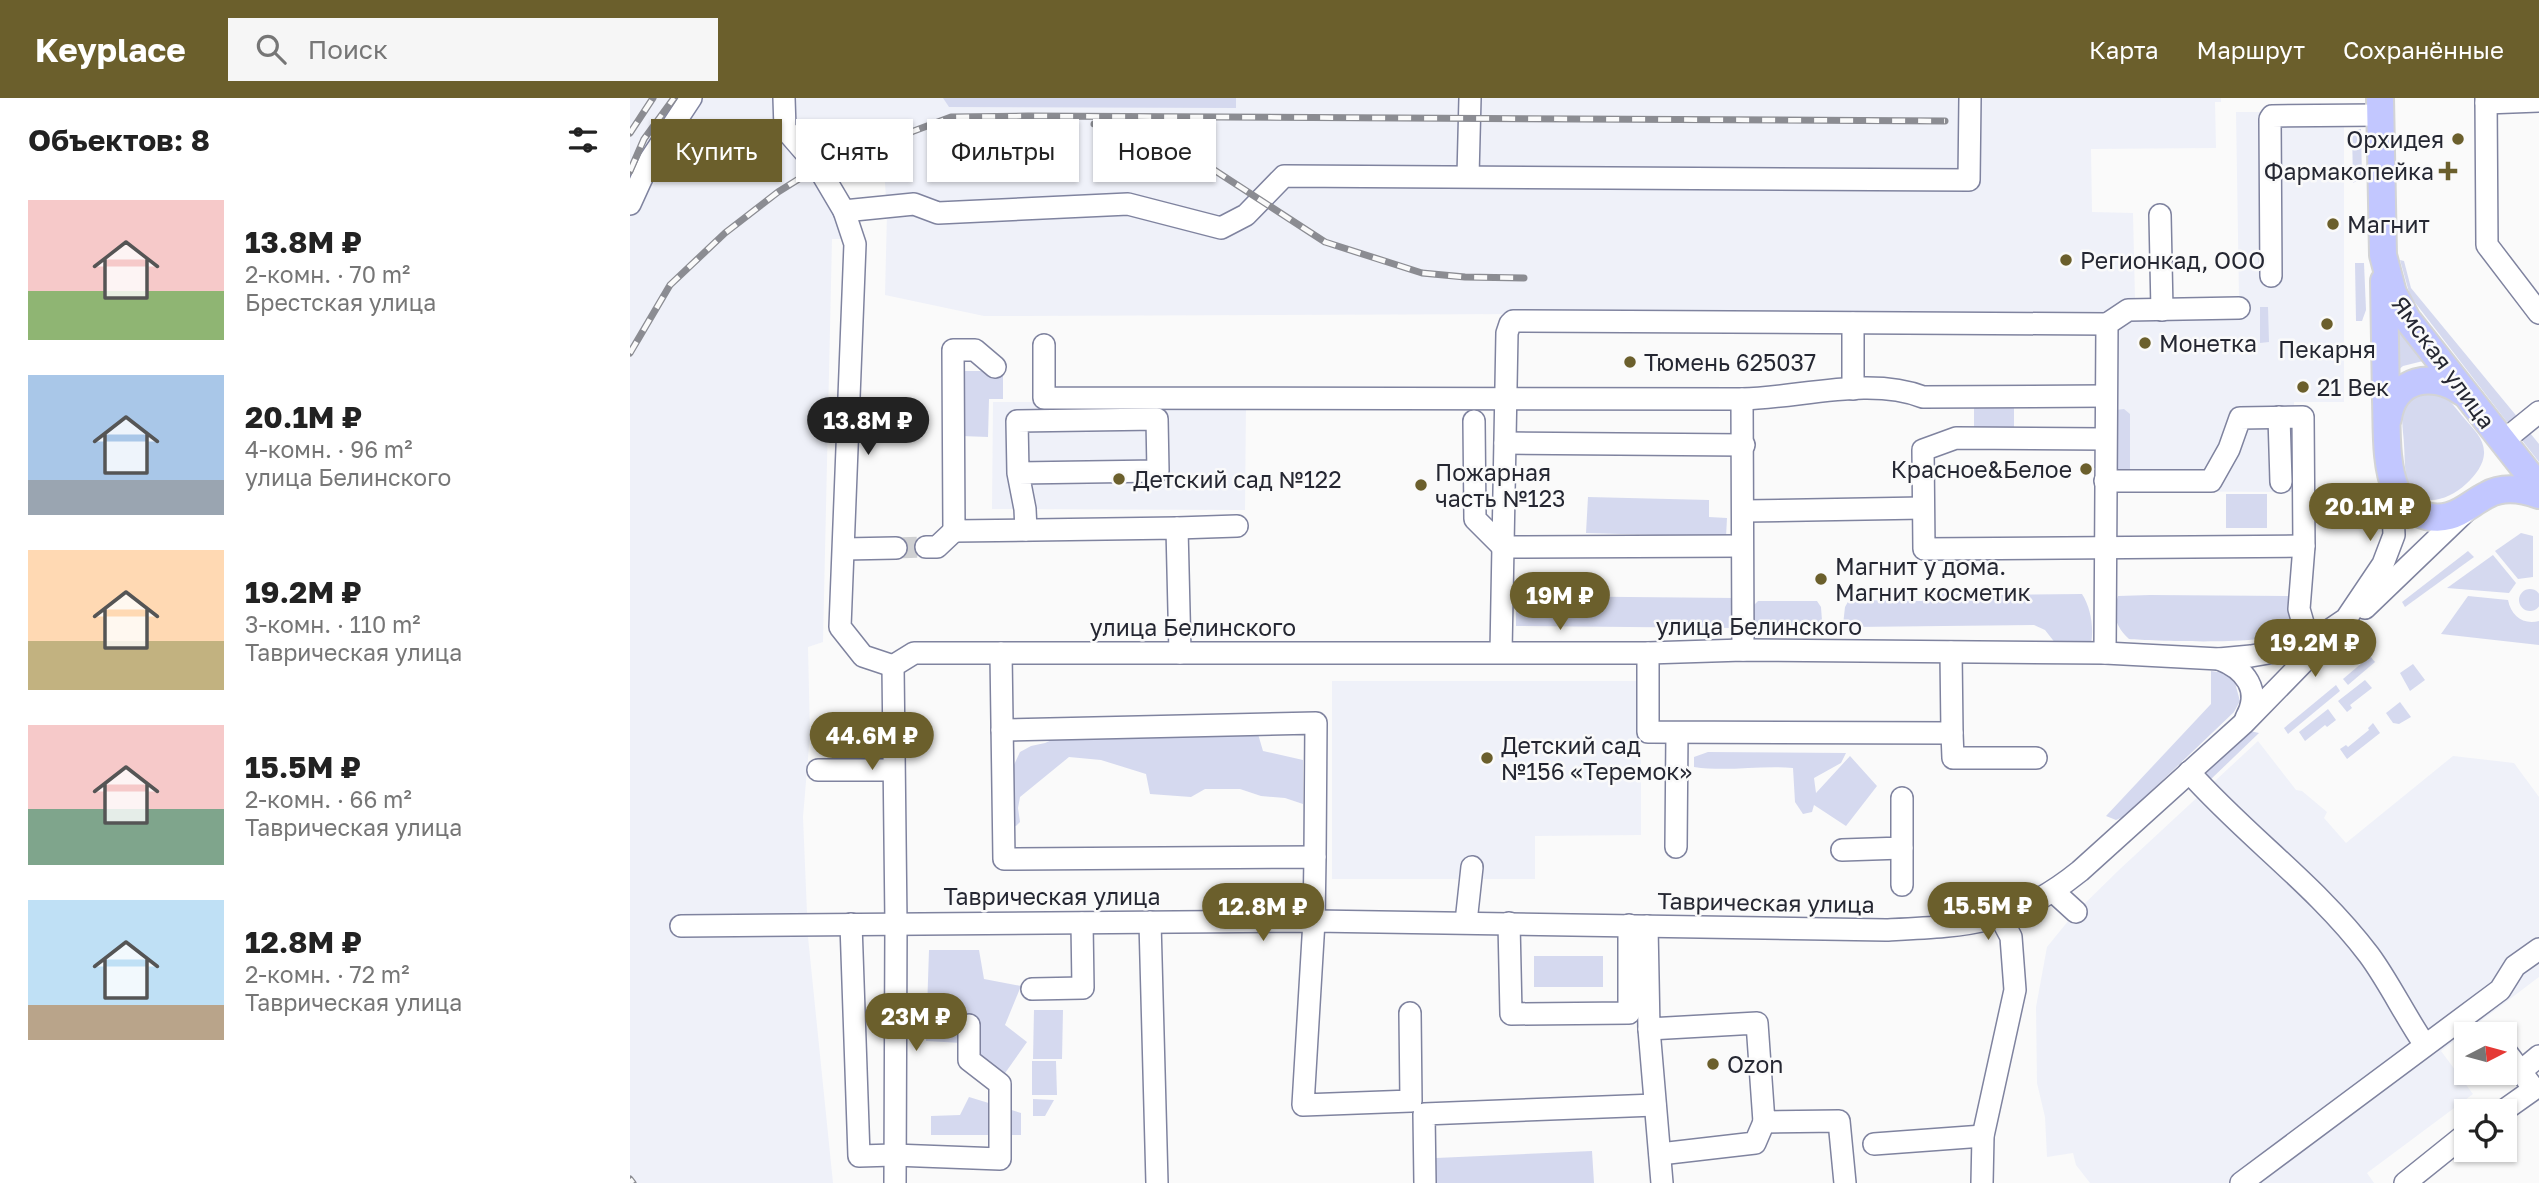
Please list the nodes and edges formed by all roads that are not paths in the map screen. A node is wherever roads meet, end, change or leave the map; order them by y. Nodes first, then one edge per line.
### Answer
1 (691, 98) edge
2 (784, 98) edge
3 (1470, 98) edge
4 (1970, 98) edge
5 (2486, 100) edge
6 (2539, 101) edge
7 (2380, 107) edge
8 (1468, 176) junction
9 (630, 204) edge
10 (844, 211) junction
11 (2160, 215) dead end
12 (2383, 255) junction
13 (2271, 276) dead end
14 (2239, 308) dead end
15 (2162, 310) junction
16 (2539, 313) edge
17 (1853, 323) junction
18 (2107, 324) junction
19 (1044, 345) dead end
20 (995, 367) dead end
21 (1853, 390) junction
22 (2106, 396) junction
23 (1506, 398) junction
24 (2470, 398) junction
25 (1742, 399) junction
26 (2539, 412) edge
27 (2279, 418) junction
28 (1474, 421) dead end
29 (2387, 424) junction
30 (2495, 433) junction
31 (2105, 439) junction
32 (1505, 443) junction
33 (1744, 445) junction
34 (2390, 467) junction
35 (1018, 473) junction
36 (2105, 481) junction
37 (2281, 482) dead end
38 (2539, 487) edge
39 (2539, 495) edge
40 (2475, 503) junction
41 (1923, 508) junction
42 (1744, 511) junction
43 (1237, 526) dead end
44 (1177, 528) junction
45 (1026, 530) junction
46 (954, 531) junction
47 (1742, 546) junction
48 (2304, 546) junction
49 (926, 547) tunnel mouth
50 (1503, 547) junction
51 (2105, 547) junction
52 (897, 548) tunnel mouth
53 (844, 549) junction
54 (2346, 619) junction
55 (2309, 644) junction
56 (1743, 650) junction
57 (1501, 652) junction
58 (1951, 652) junction
59 (1001, 653) junction
60 (1180, 653) junction
61 (1647, 653) junction
62 (2105, 653) junction
63 (2219, 659) junction
64 (893, 666) junction
65 (2244, 723) junction
66 (1002, 730) junction
67 (1677, 733) junction
68 (1952, 733) junction
69 (2036, 758) dead end
70 (818, 769) dead end
71 (893, 770) junction
72 (2189, 772) junction
73 (1902, 798) dead end
74 (1676, 847) dead end
75 (1902, 848) junction
76 (1842, 850) dead end
77 (1315, 857) junction
78 (1472, 867) dead end
79 (1902, 885) dead end
80 (2054, 892) junction
81 (2076, 912) dead end
82 (2001, 918) junction
83 (1314, 921) junction
84 (1150, 922) junction
85 (1466, 922) junction
86 (896, 923) junction
87 (1082, 923) junction
88 (1509, 923) junction
89 (851, 924) junction
90 (681, 926) dead end
91 (1638, 926) junction
92 (2539, 949) edge
93 (1032, 989) dead end
94 (1410, 1013) dead end
95 (968, 1025) dead end
96 (1649, 1029) junction
97 (2425, 1045) junction
98 (2539, 1056) edge
99 (2517, 1066) edge
100 (2521, 1071) junction
101 (1649, 1099) junction
102 (2517, 1101) edge
103 (1452, 1104) dead end
104 (1764, 1122) junction
105 (1983, 1136) junction
106 (1874, 1144) dead end
107 (2454, 1144) edge
108 (1660, 1154) junction
109 (894, 1155) junction
110 (895, 1183) edge
111 (1157, 1183) edge
112 (1425, 1183) edge
113 (1662, 1183) edge
114 (1845, 1183) edge
115 (1982, 1183) edge
116 (2241, 1183) edge
117 (2405, 1183) edge

1 - 9 street
2 - 10 street
3 - 8 street
4 - 8 street
5 - 6 street
5 - 16 street
7 - 12 main road, Ямская улица
7 - 13 street
8 - 10 street
10 - 53 street
11 - 15 street
12 - 24 main road, Ямская улица
12 - 29 main road
14 - 15 street
15 - 18 street
17 - 18 street
17 - 21 street
17 - 23 street
18 - 22 street
19 - 23 street
20 - 46 street
21 - 22 street
21 - 25 street
22 - 31 street
23 - 25 street
23 - 32 street
24 - 29 main road
24 - 30 main road, Ямская улица
25 - 33 street
26 - 30 street
27 - 36 street
27 - 37 street
27 - 48 street
28 - 50 street
29 - 34 main road
30 - 38 main road, Ямская улица
30 - 40 main road
31 - 36 street
31 - 41 street
32 - 33 street
32 - 50 street
33 - 42 street
34 - 40 main road
34 - 54 street, улица Белинского
35 - 35 street
35 - 45 street
36 - 51 street
39 - 40 main road
40 - 54 street, Таврическая улица
41 - 42 street
41 - 51 street
42 - 47 street
43 - 44 street
44 - 45 street
44 - 60 street
45 - 46 street
46 - 49 street
47 - 50 street
47 - 56 street
48 - 51 street
48 - 55 street
50 - 57 street
51 - 62 street
52 - 53 street
53 - 64 street
54 - 55 street, улица Белинского
54 - 65 street, Таврическая улица
55 - 63 street, улица Белинского
56 - 58 street, улица Белинского
56 - 61 street, улица Белинского
57 - 60 street, улица Белинского
57 - 61 street, улица Белинского
58 - 62 street, улица Белинского
58 - 68 street
59 - 60 street, улица Белинского
59 - 64 street, улица Белинского
59 - 66 street
61 - 67 street
62 - 63 street, улица Белинского
63 - 65 street
64 - 71 street
65 - 72 street, Таврическая улица
66 - 77 street
66 - 77 street
67 - 68 street
67 - 74 street
68 - 69 street
70 - 71 street
71 - 86 street
72 - 80 street, Таврическая улица
72 - 97 street
73 - 75 street
75 - 76 street
75 - 79 street
77 - 83 street
78 - 85 street
80 - 81 street
80 - 82 street, Таврическая улица
82 - 91 street, Таврическая улица
82 - 105 street
83 - 84 street, Таврическая улица
83 - 85 street, Таврическая улица
83 - 94 street
84 - 87 street, Таврическая улица
84 - 111 street
85 - 88 street, Таврическая улица
86 - 87 street, Таврическая улица
86 - 89 street, Таврическая улица
86 - 109 street
87 - 93 street
88 - 91 street, Таврическая улица
88 - 91 street
89 - 90 street, Таврическая улица
89 - 109 street
91 - 96 street
92 - 97 street
95 - 109 street
96 - 101 street
96 - 104 street
97 - 116 street
98 - 100 street
99 - 100 street
100 - 102 street
101 - 103 street
101 - 108 street
101 - 112 street
104 - 108 street
104 - 114 street
105 - 106 street
105 - 115 street
107 - 117 street
108 - 113 street
109 - 110 street

